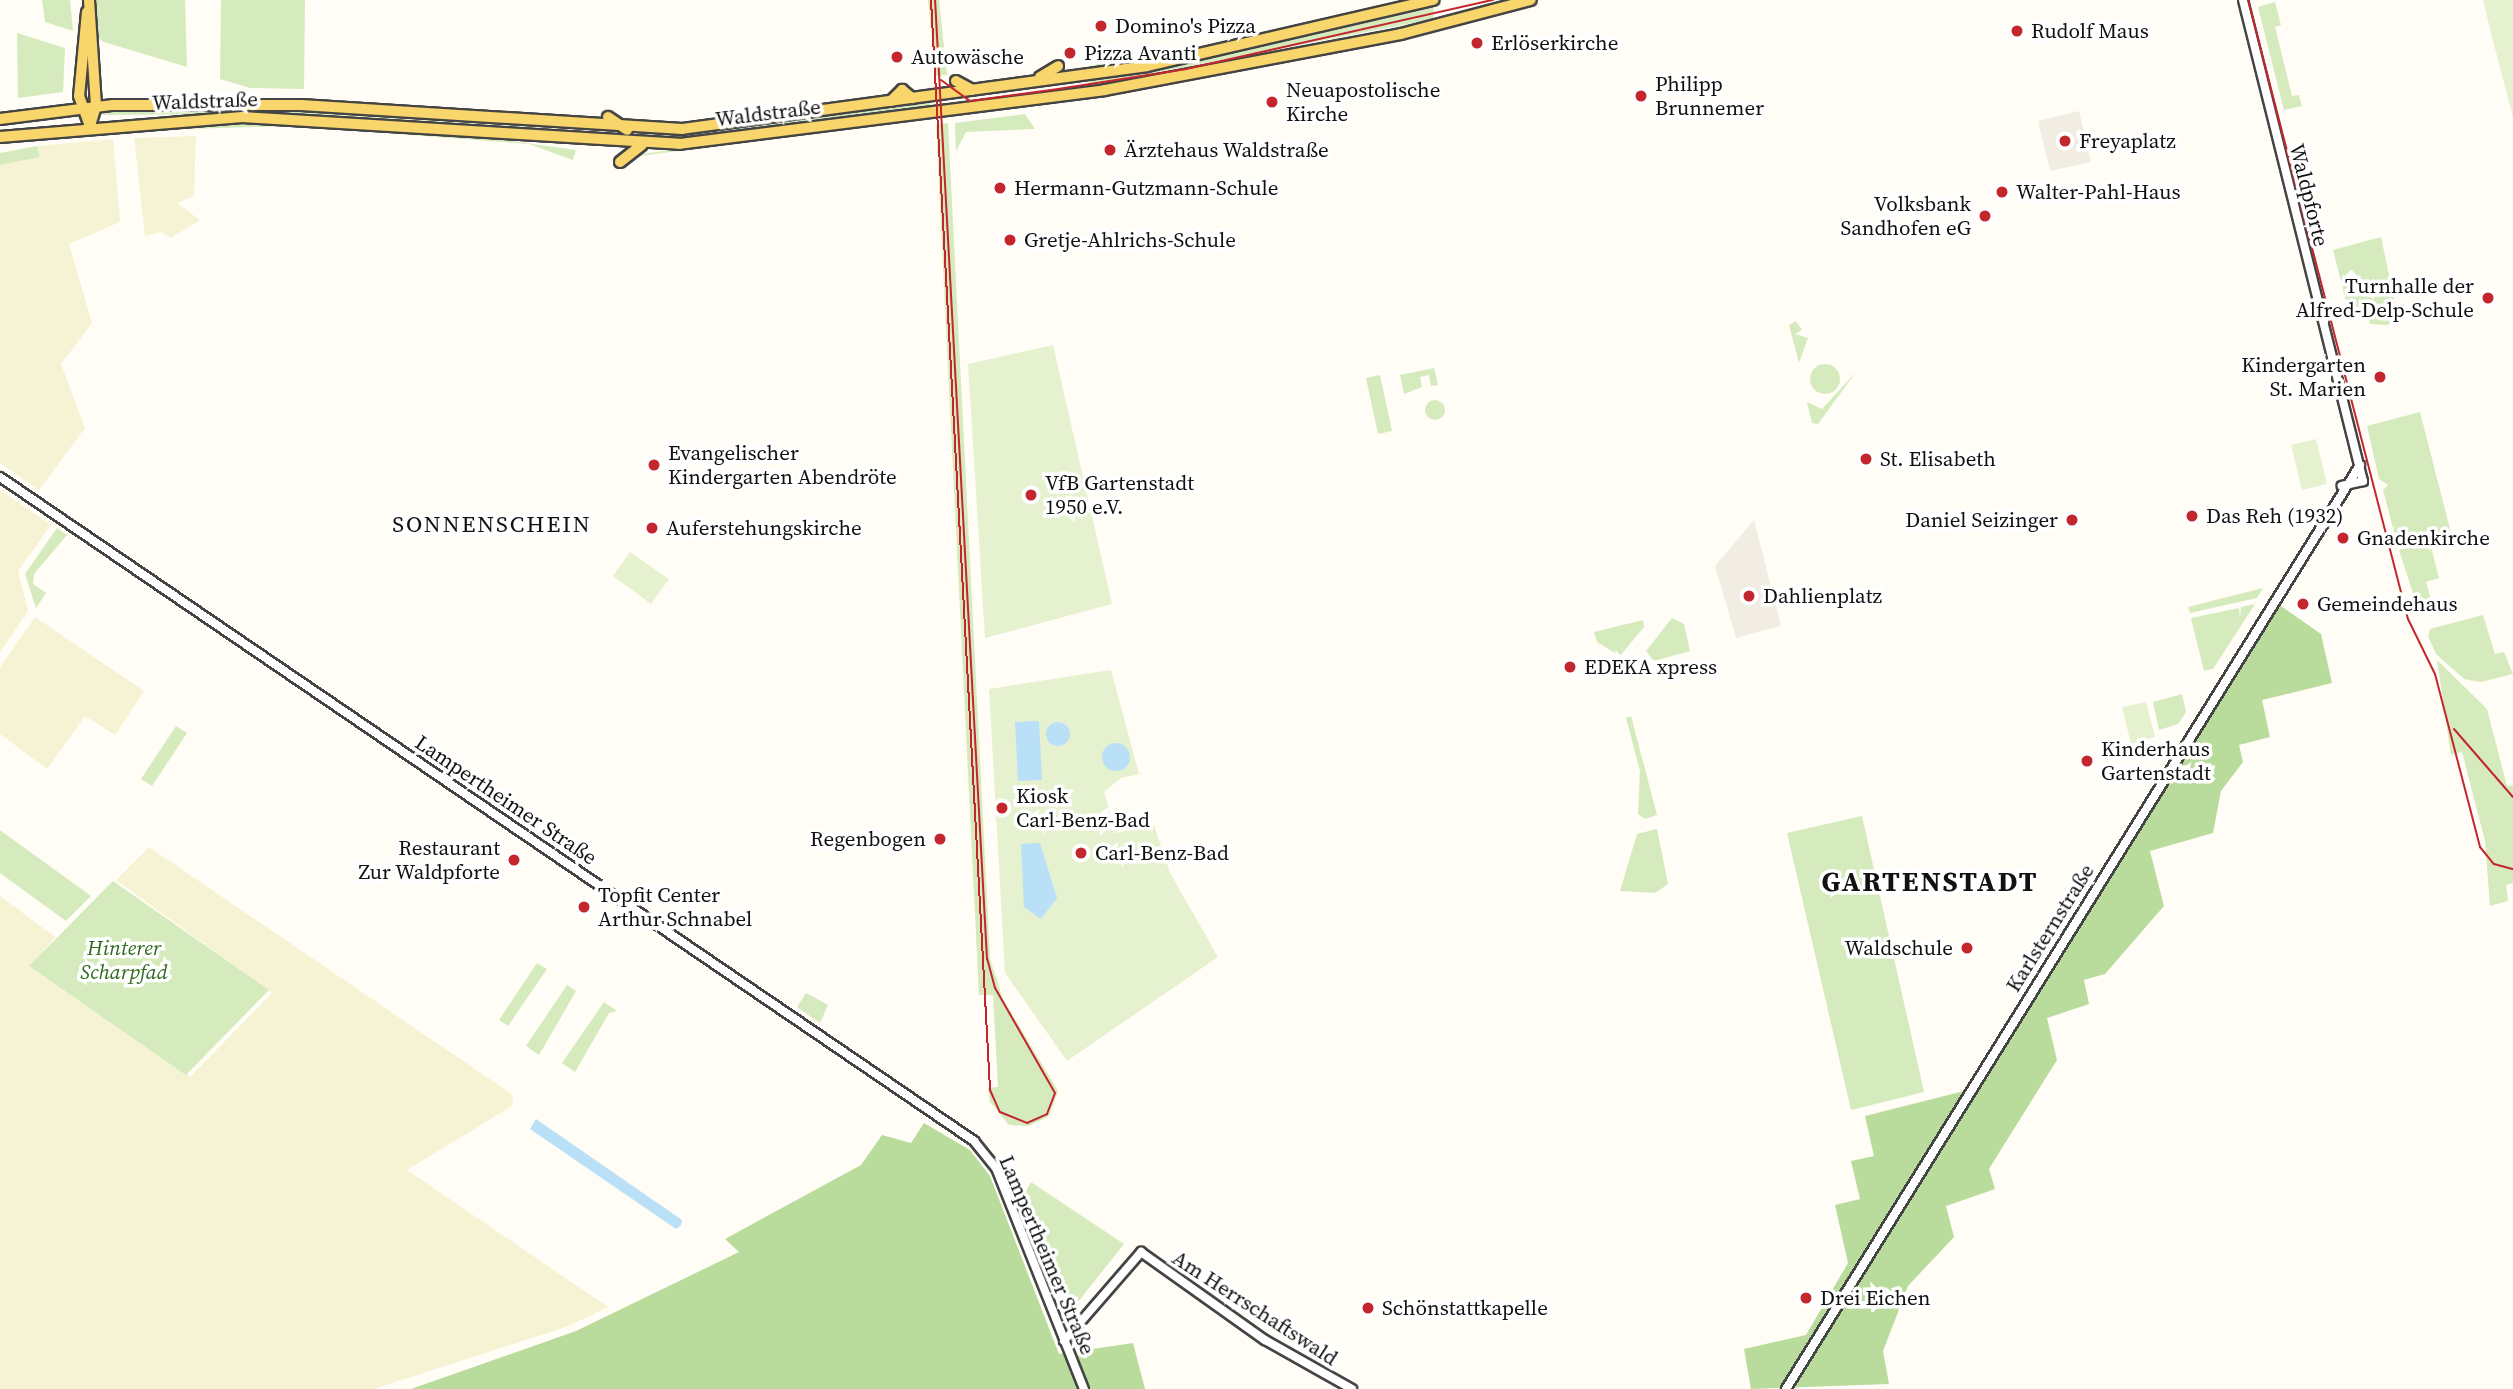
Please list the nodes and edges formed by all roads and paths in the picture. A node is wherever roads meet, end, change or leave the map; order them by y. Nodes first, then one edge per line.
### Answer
1 (1434, 0) edge
2 (1531, 0) edge
3 (2243, 0) edge
4 (89, 2) edge
5 (1058, 66) dead end
6 (956, 81) dead end
7 (1032, 82) junction
8 (928, 86) dead end
9 (973, 90) junction
10 (916, 97) junction
11 (96, 106) junction
12 (81, 108) junction
13 (608, 117) dead end
14 (0, 119) edge
15 (847, 122) junction
16 (90, 126) junction
17 (627, 130) junction
18 (837, 134) dead end
19 (0, 137) edge
20 (642, 145) junction
21 (620, 162) dead end
22 (2360, 465) junction
23 (0, 477) edge
24 (2342, 485) junction
25 (1065, 1341) junction
26 (1084, 1389) edge
27 (1352, 1389) edge
28 (1786, 1389) edge

1 - 7 main road
2 - 15 main road, Waldstraße
3 - 22 street, Waldpforte
4 - 11 main road
4 - 12 main road
5 - 7 main road
6 - 9 main road
7 - 9 main road
8 - 10 main road
9 - 10 main road
10 - 17 main road, Waldstraße
11 - 12 main road, Waldstraße
11 - 16 main road
11 - 17 main road, Waldstraße
12 - 14 main road, Waldstraße
12 - 16 main road
13 - 17 main road
15 - 18 main road
15 - 20 main road, Waldstraße
16 - 19 main road, Waldstraße
16 - 20 main road, Waldstraße
20 - 21 main road
22 - 24 street, Karlsternstraße
22 - 24 street, Waldpforte
23 - 25 street, Lampertheimer Straße
24 - 28 street, Karlsternstraße
25 - 26 street, Lampertheimer Straße
25 - 27 street, Am Herrschaftswald

